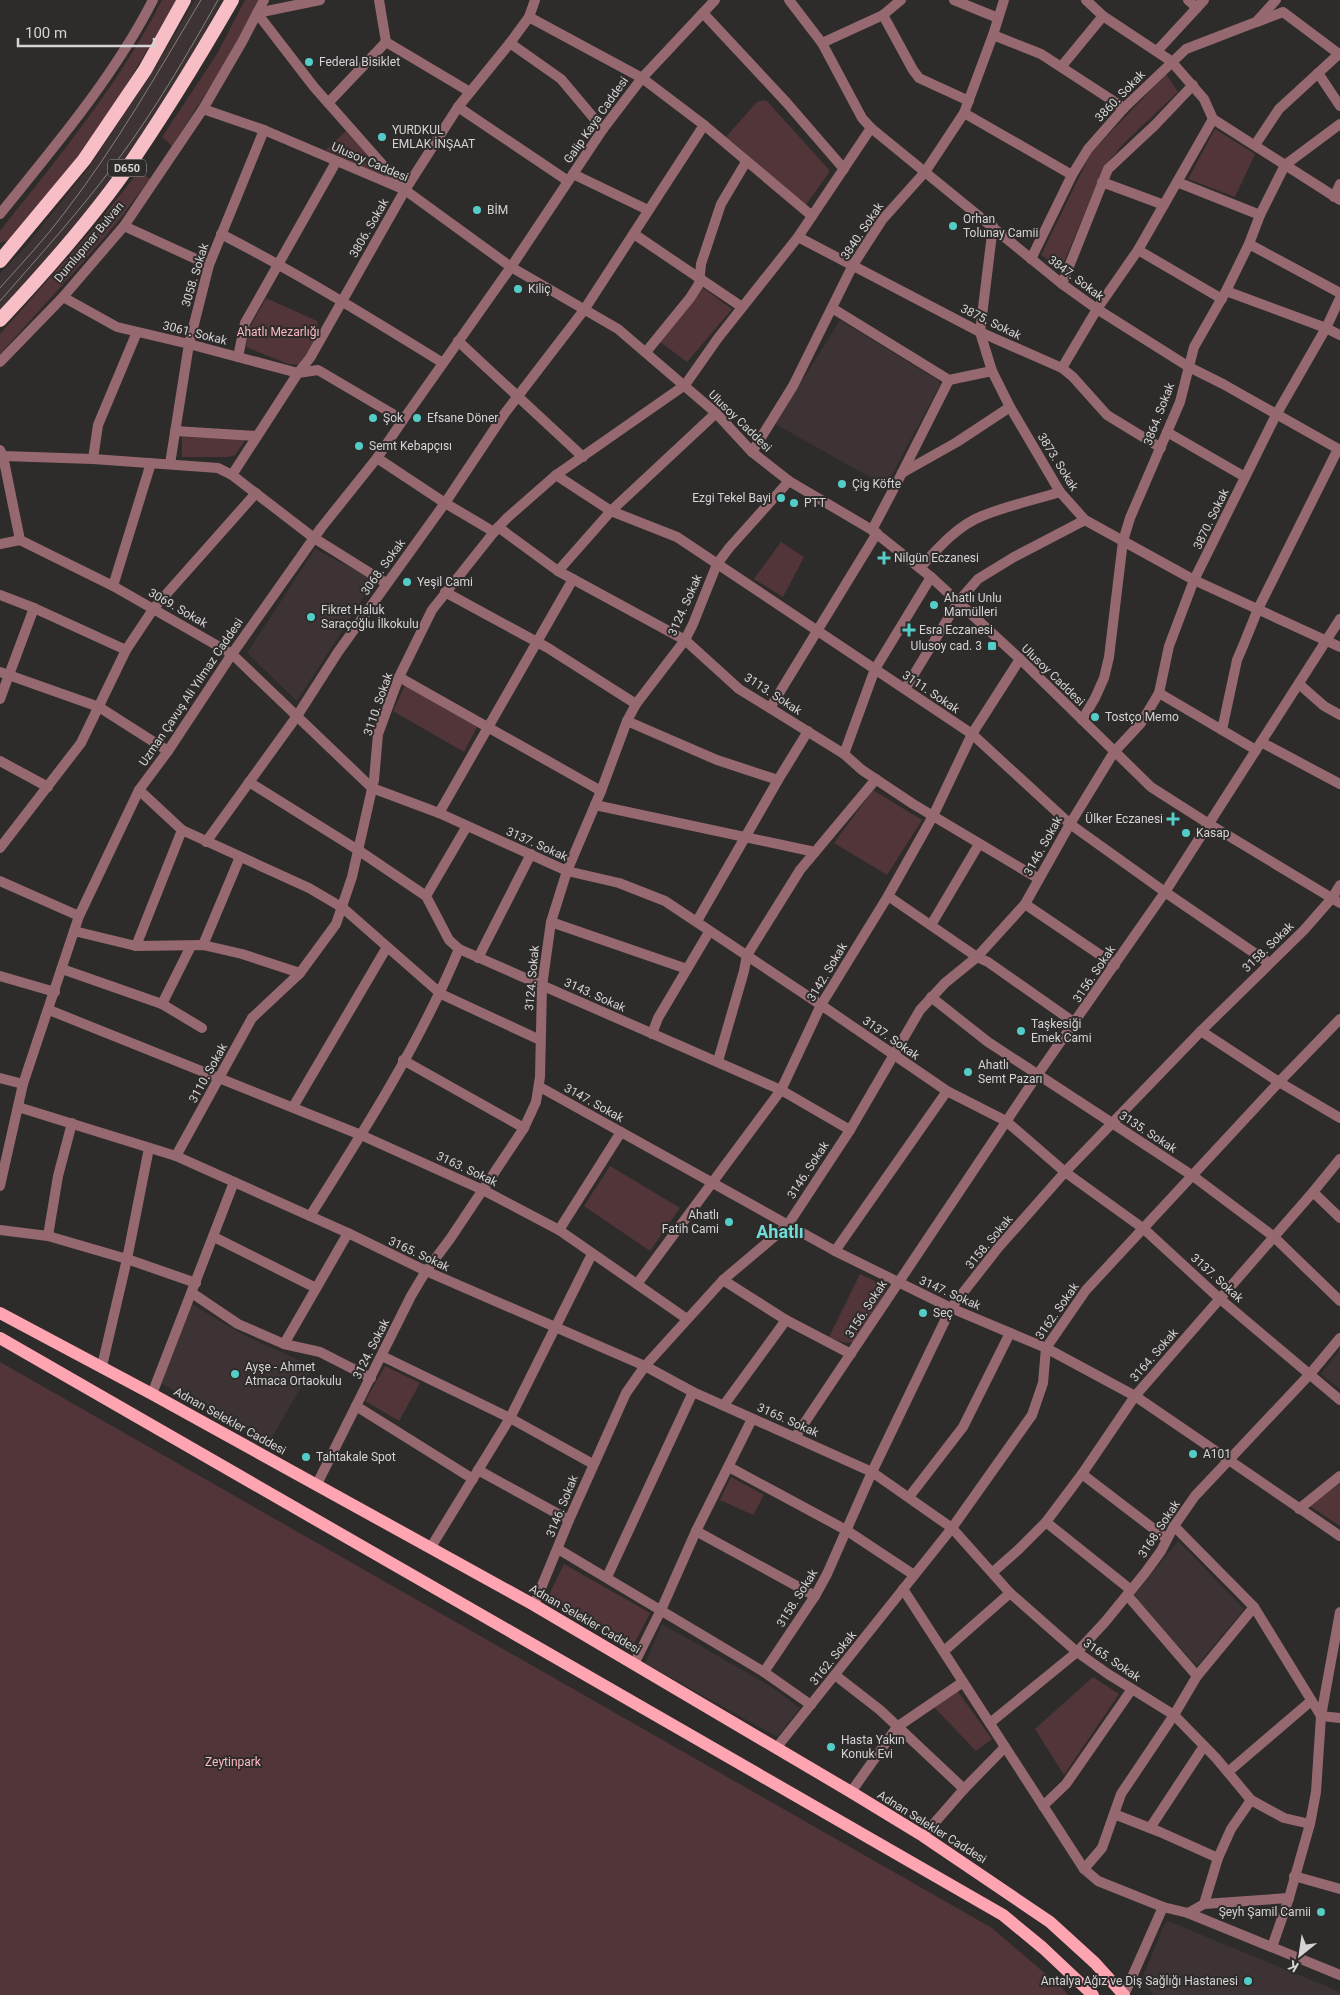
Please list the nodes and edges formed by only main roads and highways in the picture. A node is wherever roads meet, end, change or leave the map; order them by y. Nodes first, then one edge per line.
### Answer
1 (184, 0) edge
2 (232, 0) edge
3 (14, 246) junction
4 (0, 250) edge
5 (0, 261) edge
6 (0, 320) edge
7 (0, 1313) edge
8 (0, 1338) edge
9 (1093, 1995) edge
10 (1124, 1995) edge

1 - 3 highway
2 - 6 highway, Dumlupınar Bulvarı / D650
3 - 4 highway
3 - 5 highway
7 - 10 main road, Adnan Selekler Caddesi
8 - 9 main road

